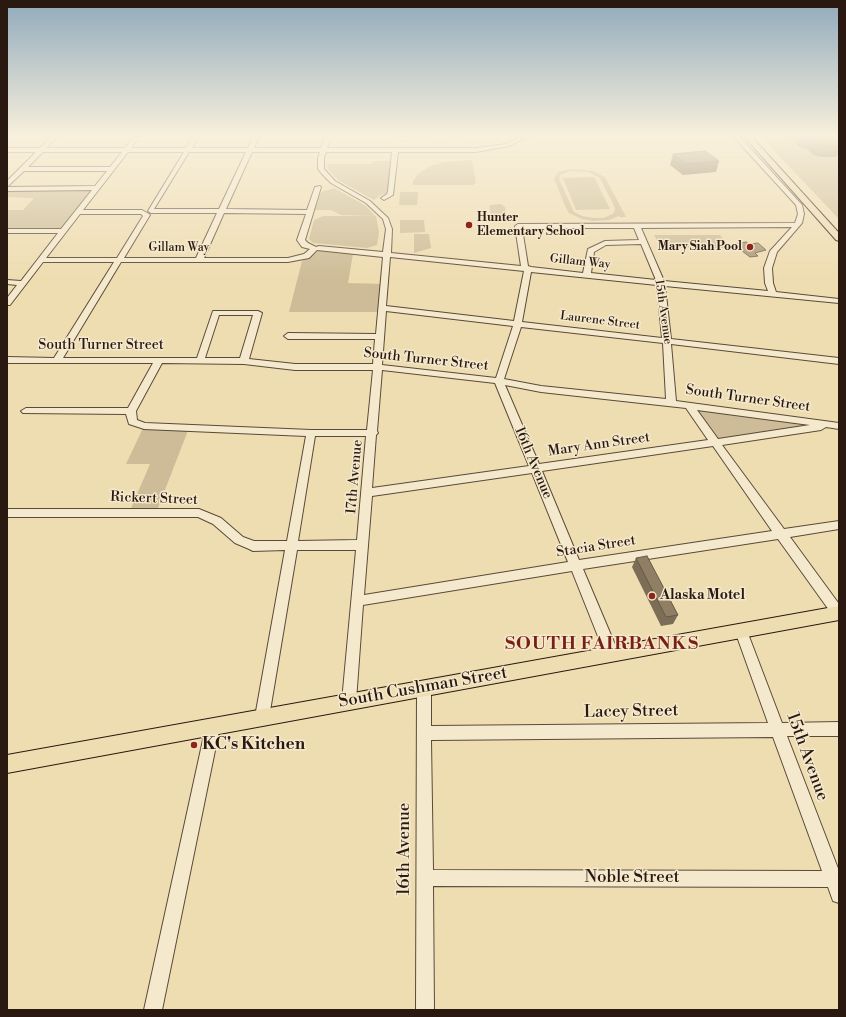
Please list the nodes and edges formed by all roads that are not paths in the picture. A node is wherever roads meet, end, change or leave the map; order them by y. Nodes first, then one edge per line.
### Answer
1 (101, 182) edge
2 (167, 182) edge
3 (235, 182) edge
4 (335, 182) edge
5 (392, 182) edge
6 (779, 182) edge
7 (789, 182) edge
8 (798, 182) edge
9 (318, 187) dead end
10 (96, 188) junction
11 (7, 189) edge
12 (384, 198) dead end
13 (78, 212) junction
14 (221, 212) junction
15 (309, 212) junction
16 (149, 213) junction
17 (636, 225) junction
18 (798, 226) junction
19 (839, 227) edge
20 (10, 231) edge
21 (63, 231) junction
22 (7, 238) edge
23 (839, 238) edge
24 (644, 242) junction
25 (315, 248) junction
26 (387, 254) junction
27 (41, 260) junction
28 (119, 260) junction
29 (199, 260) junction
30 (527, 268) junction
31 (587, 274) junction
32 (7, 282) edge
33 (661, 282) junction
34 (23, 283) junction
35 (773, 294) junction
36 (839, 301) edge
37 (7, 303) edge
38 (382, 308) junction
39 (518, 323) junction
40 (288, 336) dead end
41 (380, 337) junction
42 (667, 341) junction
43 (7, 360) edge
44 (56, 360) junction
45 (159, 360) junction
46 (200, 361) junction
47 (244, 361) junction
48 (839, 361) edge
49 (378, 368) junction
50 (499, 381) junction
51 (671, 403) junction
52 (689, 406) junction
53 (26, 411) dead end
54 (131, 411) junction
55 (837, 425) edge
56 (311, 433) junction
57 (373, 433) junction
58 (716, 443) junction
59 (535, 469) junction
60 (367, 493) junction
61 (7, 513) edge
62 (839, 525) edge
63 (781, 535) junction
64 (362, 545) junction
65 (291, 547) junction
66 (576, 565) junction
67 (358, 601) junction
68 (839, 613) edge
69 (741, 631) junction
70 (612, 654) junction
71 (424, 688) junction
72 (349, 702) junction
73 (262, 717) junction
74 (213, 726) junction
75 (777, 728) junction
76 (839, 729) edge
77 (424, 734) junction
78 (7, 764) edge
79 (424, 878) junction
80 (836, 878) edge
81 (839, 895) edge
82 (153, 1010) edge
83 (425, 1010) edge

1 - 10 street
2 - 16 street
3 - 14 street
4 - 26 street, 17th Avenue
5 - 12 street
6 - 18 street
7 - 23 main road
8 - 19 main road
9 - 15 street
10 - 11 street
10 - 13 street
13 - 16 street
13 - 21 street
14 - 15 street
14 - 16 street
14 - 29 street
15 - 25 street
16 - 28 street
17 - 18 street
17 - 24 street, 15th Avenue
17 - 30 street
18 - 35 street
20 - 21 street
20 - 22 street
21 - 27 street
24 - 31 street
24 - 33 street, 15th Avenue
25 - 26 street, Gillam Way
25 - 29 street, Gillam Way
26 - 30 street, Gillam Way
26 - 38 street, 17th Avenue
27 - 28 street, Gillam Way
27 - 34 street
28 - 29 street, Gillam Way
28 - 44 street
30 - 31 street, Gillam Way
30 - 39 street
31 - 33 street, Gillam Way
32 - 34 street
33 - 35 street, Gillam Way
33 - 42 street, 15th Avenue
34 - 37 street
35 - 36 street, Gillam Way
38 - 39 street, Laurene Street
38 - 41 street, 17th Avenue
39 - 42 street, Laurene Street
39 - 50 street
40 - 41 street
41 - 49 street, 17th Avenue
42 - 48 street, Laurene Street
42 - 51 street, 15th Avenue
43 - 44 street, South Turner Street
44 - 45 street, South Turner Street
45 - 46 street, South Turner Street
45 - 54 street
46 - 47 street, South Turner Street
46 - 47 street
47 - 49 street, South Turner Street
49 - 50 street, South Turner Street
49 - 57 street, 17th Avenue
50 - 51 street, South Turner Street
50 - 59 street, 16th Avenue
51 - 52 street, South Turner Street
52 - 55 street, South Turner Street
52 - 58 street
53 - 54 street
54 - 56 street
55 - 58 street, Mary Ann Street
56 - 57 street
56 - 65 street
57 - 60 street, 17th Avenue
58 - 59 street, Mary Ann Street
58 - 63 street
59 - 60 street, Mary Ann Street
59 - 66 street, 16th Avenue
60 - 64 street, 17th Avenue
61 - 65 street, Rickert Street
62 - 63 street, Stacia Street
63 - 66 street, Stacia Street
63 - 68 street
64 - 65 street, Rickert Street
64 - 67 street, 17th Avenue
65 - 73 street
66 - 67 street, Stacia Street
66 - 70 street, 16th Avenue
67 - 72 street, 17th Avenue
68 - 69 main road, South Cushman Street
69 - 70 main road, South Cushman Street
69 - 75 street, 15th Avenue
70 - 71 main road, South Cushman Street
71 - 72 main road, South Cushman Street
71 - 77 street, 16th Avenue
72 - 73 main road, South Cushman Street
73 - 74 main road, South Cushman Street
74 - 78 main road, South Cushman Street
74 - 82 street
75 - 76 street, Lacey Street
75 - 77 street, Lacey Street
75 - 80 street, 15th Avenue
77 - 79 street, 16th Avenue
79 - 80 street, Noble Street
79 - 83 street, 16th Avenue
80 - 81 street, 15th Avenue

